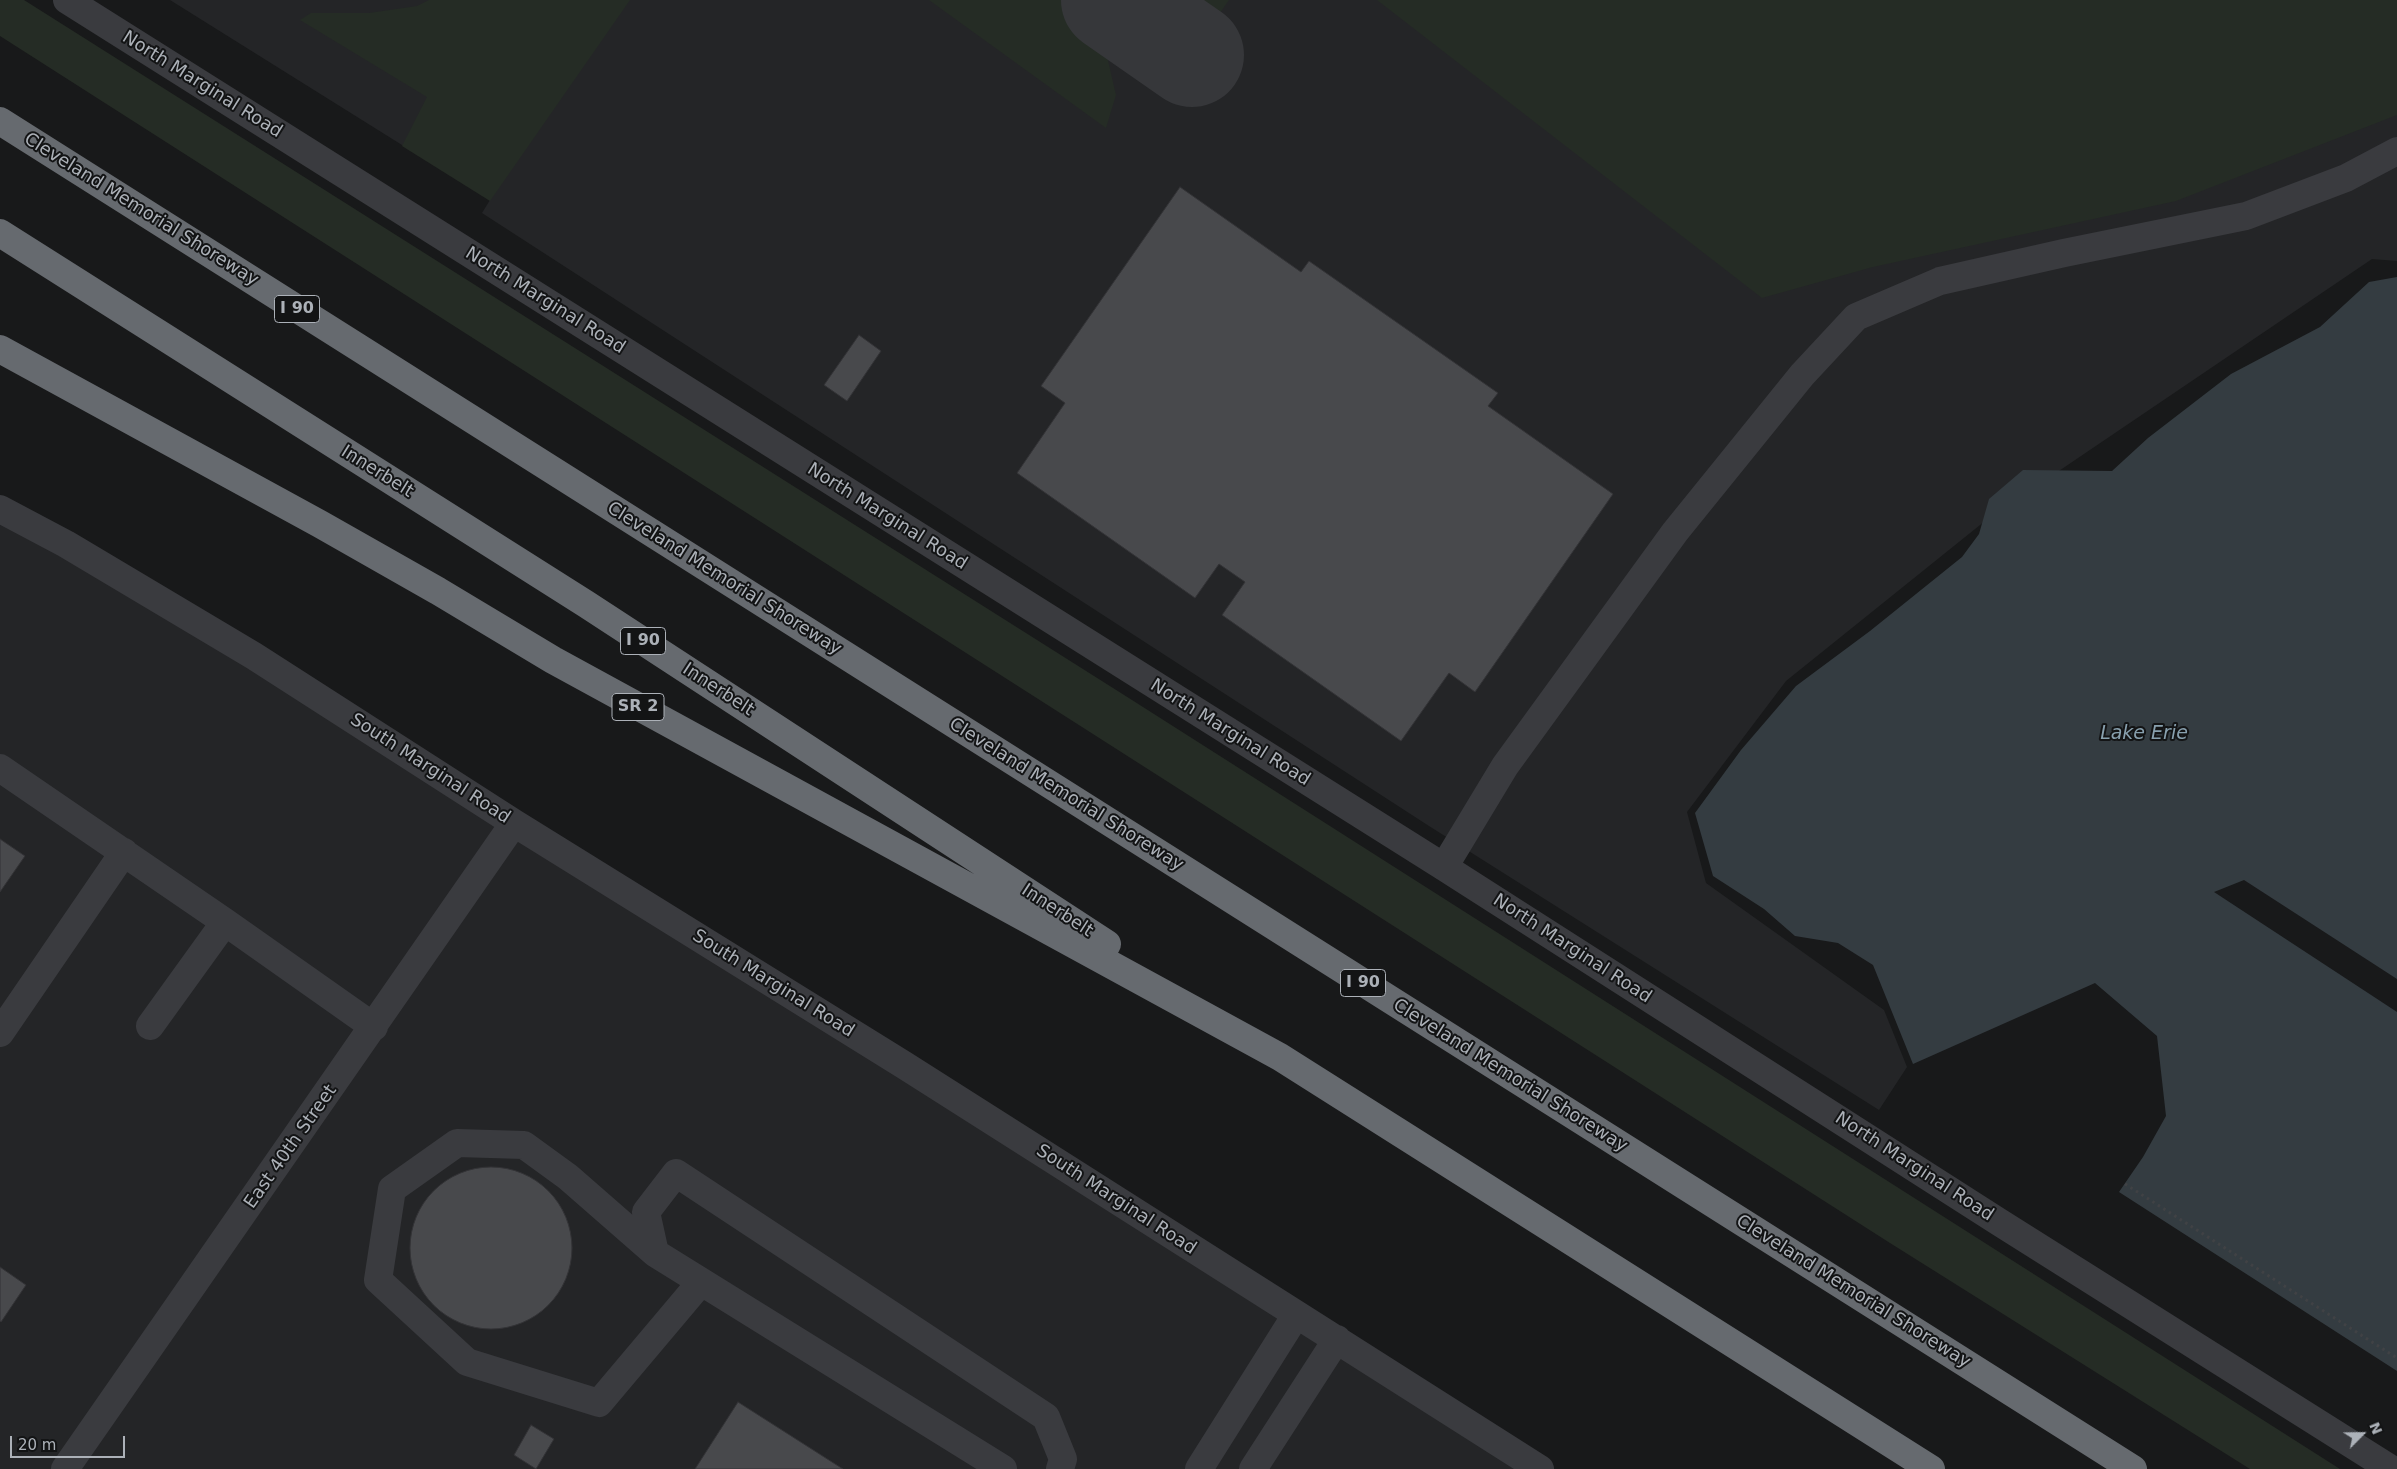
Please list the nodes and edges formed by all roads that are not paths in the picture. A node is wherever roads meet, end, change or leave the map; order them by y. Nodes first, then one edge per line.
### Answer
1 (68, 0) edge
2 (0, 121) edge
3 (2397, 151) edge
4 (0, 233) edge
5 (0, 349) edge
6 (0, 509) edge
7 (0, 768) edge
8 (514, 823) junction
9 (124, 852) junction
10 (1444, 867) junction
11 (226, 922) junction
12 (150, 1026) dead end
13 (374, 1027) junction
14 (0, 1033) edge
15 (1280, 1057) junction
16 (655, 1253) junction
17 (701, 1282) junction
18 (1296, 1315) junction
19 (1336, 1339) junction
20 (1512, 1462) edge
21 (75, 1465) edge
22 (1003, 1469) edge
23 (1060, 1469) edge
24 (1199, 1469) edge
25 (1253, 1469) edge
26 (1540, 1469) edge
27 (1931, 1469) edge
28 (2133, 1469) edge
29 (2391, 1469) edge

1 - 10 street, North Marginal Road
2 - 28 highway, Cleveland Memorial Shoreway / I 90
3 - 10 street
4 - 15 highway, Innerbelt / I 90
5 - 15 highway, SR 2
6 - 8 street, South Marginal Road
7 - 9 street
8 - 13 street, East 40th Street
8 - 18 street, South Marginal Road
9 - 11 street
9 - 14 street
10 - 29 street, North Marginal Road
11 - 12 street
11 - 13 street
13 - 21 street, East 40th Street
15 - 27 highway, I 90
16 - 17 street
16 - 17 street
16 - 23 street
17 - 22 street
18 - 19 street, South Marginal Road
18 - 24 street
19 - 20 street, South Marginal Road
19 - 25 street
20 - 26 street, South Marginal Road

